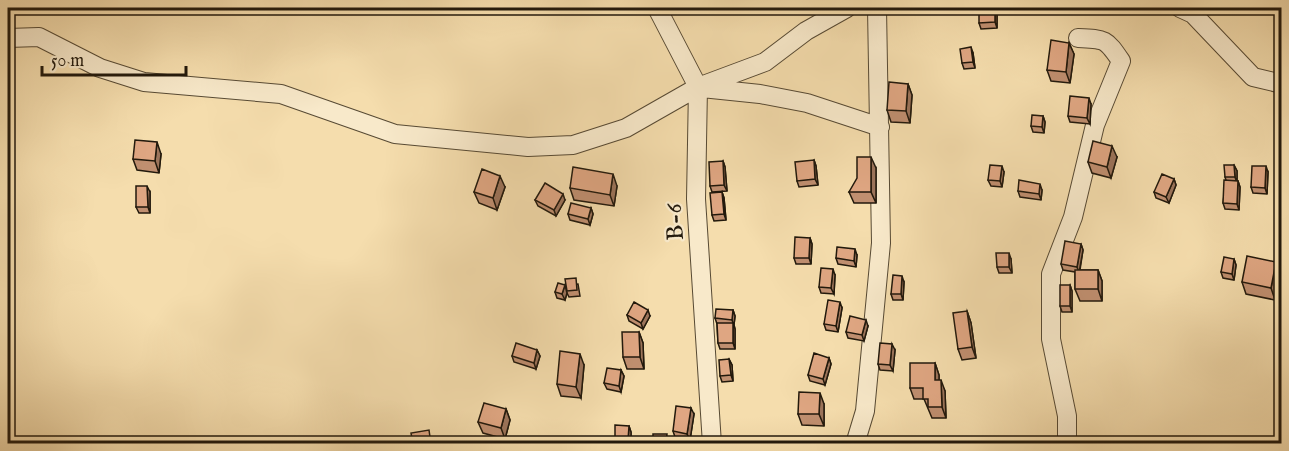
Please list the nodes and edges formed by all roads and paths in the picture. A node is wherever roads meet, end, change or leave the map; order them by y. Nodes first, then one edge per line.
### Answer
1 (657, 8) edge
2 (847, 8) edge
3 (877, 8) edge
4 (1180, 8) edge
5 (8, 38) edge
6 (1078, 38) dead end
7 (1281, 84) edge
8 (698, 87) junction
9 (880, 127) junction
10 (712, 444) edge
11 (855, 444) edge
12 (1067, 444) edge

1 - 8 street, B-6
2 - 8 street
3 - 9 street
4 - 7 street
5 - 8 street
6 - 12 street
8 - 9 street
8 - 10 street, B-6
9 - 11 street

